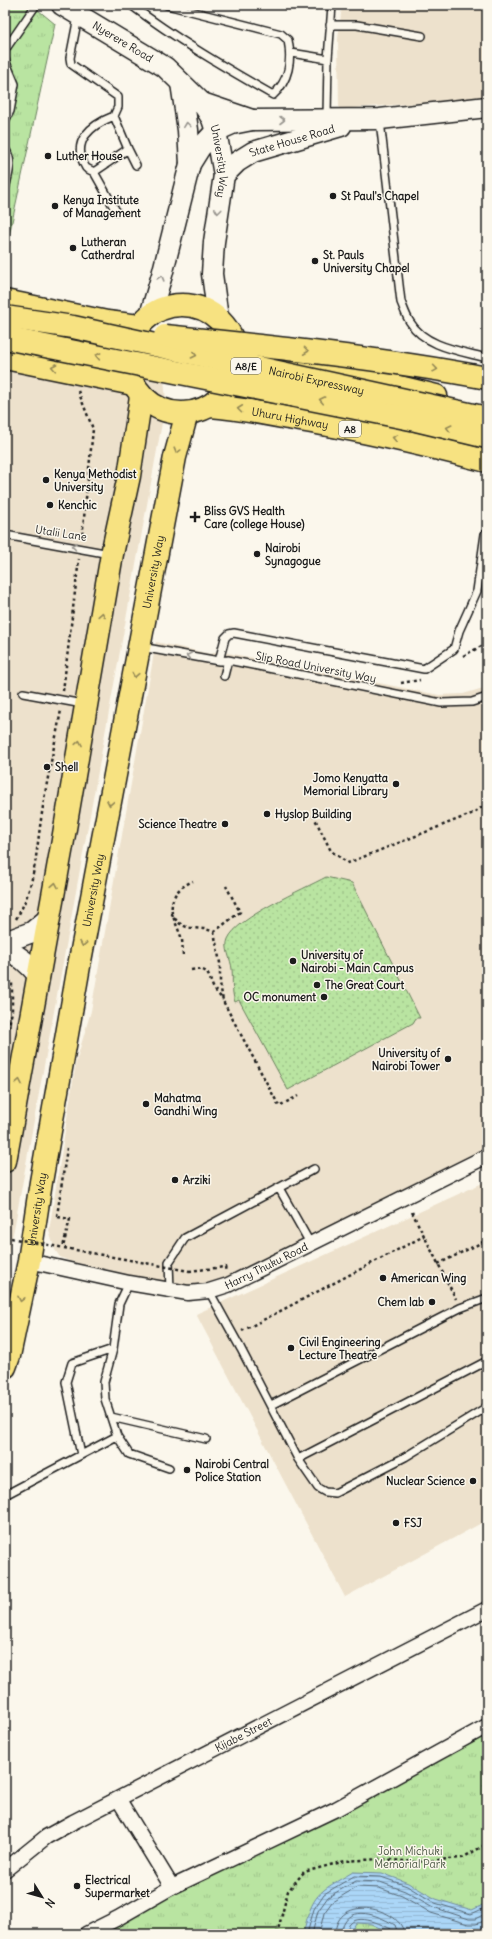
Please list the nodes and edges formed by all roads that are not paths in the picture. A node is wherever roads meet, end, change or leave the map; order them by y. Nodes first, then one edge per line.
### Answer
1 (36, 5) edge
2 (62, 5) edge
3 (131, 5) edge
4 (167, 5) edge
5 (332, 5) edge
6 (79, 15) junction
7 (330, 25) junction
8 (422, 36) dead end
9 (5, 50) edge
10 (291, 53) junction
11 (5, 60) edge
12 (328, 60) junction
13 (181, 83) junction
14 (202, 103) junction
15 (487, 107) edge
16 (114, 116) junction
17 (374, 119) junction
18 (252, 120) junction
19 (327, 120) junction
20 (5, 121) edge
21 (216, 131) junction
22 (5, 149) edge
23 (128, 149) junction
24 (190, 164) junction
25 (136, 165) dead end
26 (94, 172) junction
27 (224, 175) junction
28 (5, 189) edge
29 (116, 211) dead end
30 (5, 301) edge
31 (5, 317) edge
32 (144, 321) junction
33 (223, 325) junction
34 (73, 327) junction
35 (5, 338) edge
36 (5, 358) edge
37 (487, 358) edge
38 (487, 378) edge
39 (137, 390) junction
40 (210, 406) junction
41 (487, 409) edge
42 (187, 414) junction
43 (487, 418) edge
44 (487, 437) edge
45 (487, 461) edge
46 (485, 534) dead end
47 (5, 535) edge
48 (112, 554) junction
49 (140, 647) junction
50 (228, 660) junction
51 (219, 661) junction
52 (224, 676) dead end
53 (23, 693) dead end
54 (487, 697) edge
55 (86, 705) junction
56 (49, 918) junction
57 (5, 942) edge
58 (5, 949) edge
59 (39, 976) junction
60 (487, 1156) edge
61 (5, 1162) edge
62 (314, 1169) dead end
63 (279, 1188) junction
64 (310, 1244) junction
65 (29, 1261) junction
66 (129, 1283) junction
67 (170, 1290) junction
68 (209, 1291) junction
69 (487, 1298) edge
70 (113, 1349) junction
71 (487, 1361) edge
72 (5, 1367) edge
73 (271, 1405) junction
74 (487, 1407) edge
75 (111, 1417) junction
76 (117, 1436) junction
77 (206, 1439) dead end
78 (81, 1455) junction
79 (298, 1459) junction
80 (169, 1468) dead end
81 (5, 1495) edge
82 (487, 1609) edge
83 (487, 1726) edge
84 (119, 1800) junction
85 (5, 1870) edge
86 (172, 1887) junction
87 (86, 1934) edge

1 - 9 lane
2 - 6 street, Nyerere Road
3 - 10 lane
4 - 10 lane
5 - 7 lane
6 - 13 street, Nyerere Road
6 - 16 lane
7 - 8 lane
7 - 12 lane
10 - 12 lane
11 - 20 lane
12 - 19 lane
13 - 14 street, Nyerere Road
24 -> 13 street
14 - 18 street
14 - 21 street, Nyerere Road
15 - 17 street, State House Road
16 - 23 lane
16 - 26 lane
17 - 19 street, State House Road
17 - 27 street, State House Road
17 - 37 lane
18 -> 19 street, State House Road
18 - 21 street, State House Road
21 - 24 street, University Way
21 - 27 street, University Way
22 - 28 lane
23 - 25 lane
23 - 26 lane
32 -> 24 street, University Way
26 - 29 lane
27 -> 33 street, University Way
30 - 32 highway
31 - 34 highway, Nairobi Expressway / A8/E, bridge
32 - 33 highway
32 - 39 highway
33 - 40 highway
33 - 41 highway
34 -> 38 highway, bridge
34 -> 43 highway, Nairobi Expressway / A8/E, bridge
44 -> 35 highway, Nairobi Expressway / A8/E, bridge
39 -> 36 highway
39 - 42 highway
39 - 48 highway
40 - 42 highway
45 -> 40 highway, Uhuru Highway / A8
42 -> 49 highway, University Way
46 - 51 lane
48 -> 47 lane, Utalii Lane
55 -> 48 highway
51 -> 49 lane, Slip Road University Way
49 -> 65 highway, University Way
50 - 51 lane, Slip Road University Way
50 - 52 lane
50 - 54 lane, Slip Road University Way
53 - 55 lane
56 -> 55 highway
56 - 57 street
56 - 59 highway
58 - 59 street
61 -> 59 highway
60 - 64 street, Harry Thuku Road
62 - 63 lane
63 - 64 lane
63 - 67 lane
64 - 68 street, Harry Thuku Road
65 - 66 street, Harry Thuku Road
65 -> 72 highway, University Way
66 - 67 street, Harry Thuku Road
66 - 70 lane
67 - 68 street, Harry Thuku Road
68 - 73 lane
69 - 73 lane
70 - 75 lane
70 - 78 lane
71 - 79 lane
73 - 79 lane
74 - 79 lane
75 - 76 lane
75 - 77 lane
76 - 78 lane
76 - 80 lane
78 - 81 lane
82 - 84 street, Kijabe Street
83 - 86 street
84 - 85 street, Kijabe Street
84 - 86 street
86 - 87 street

